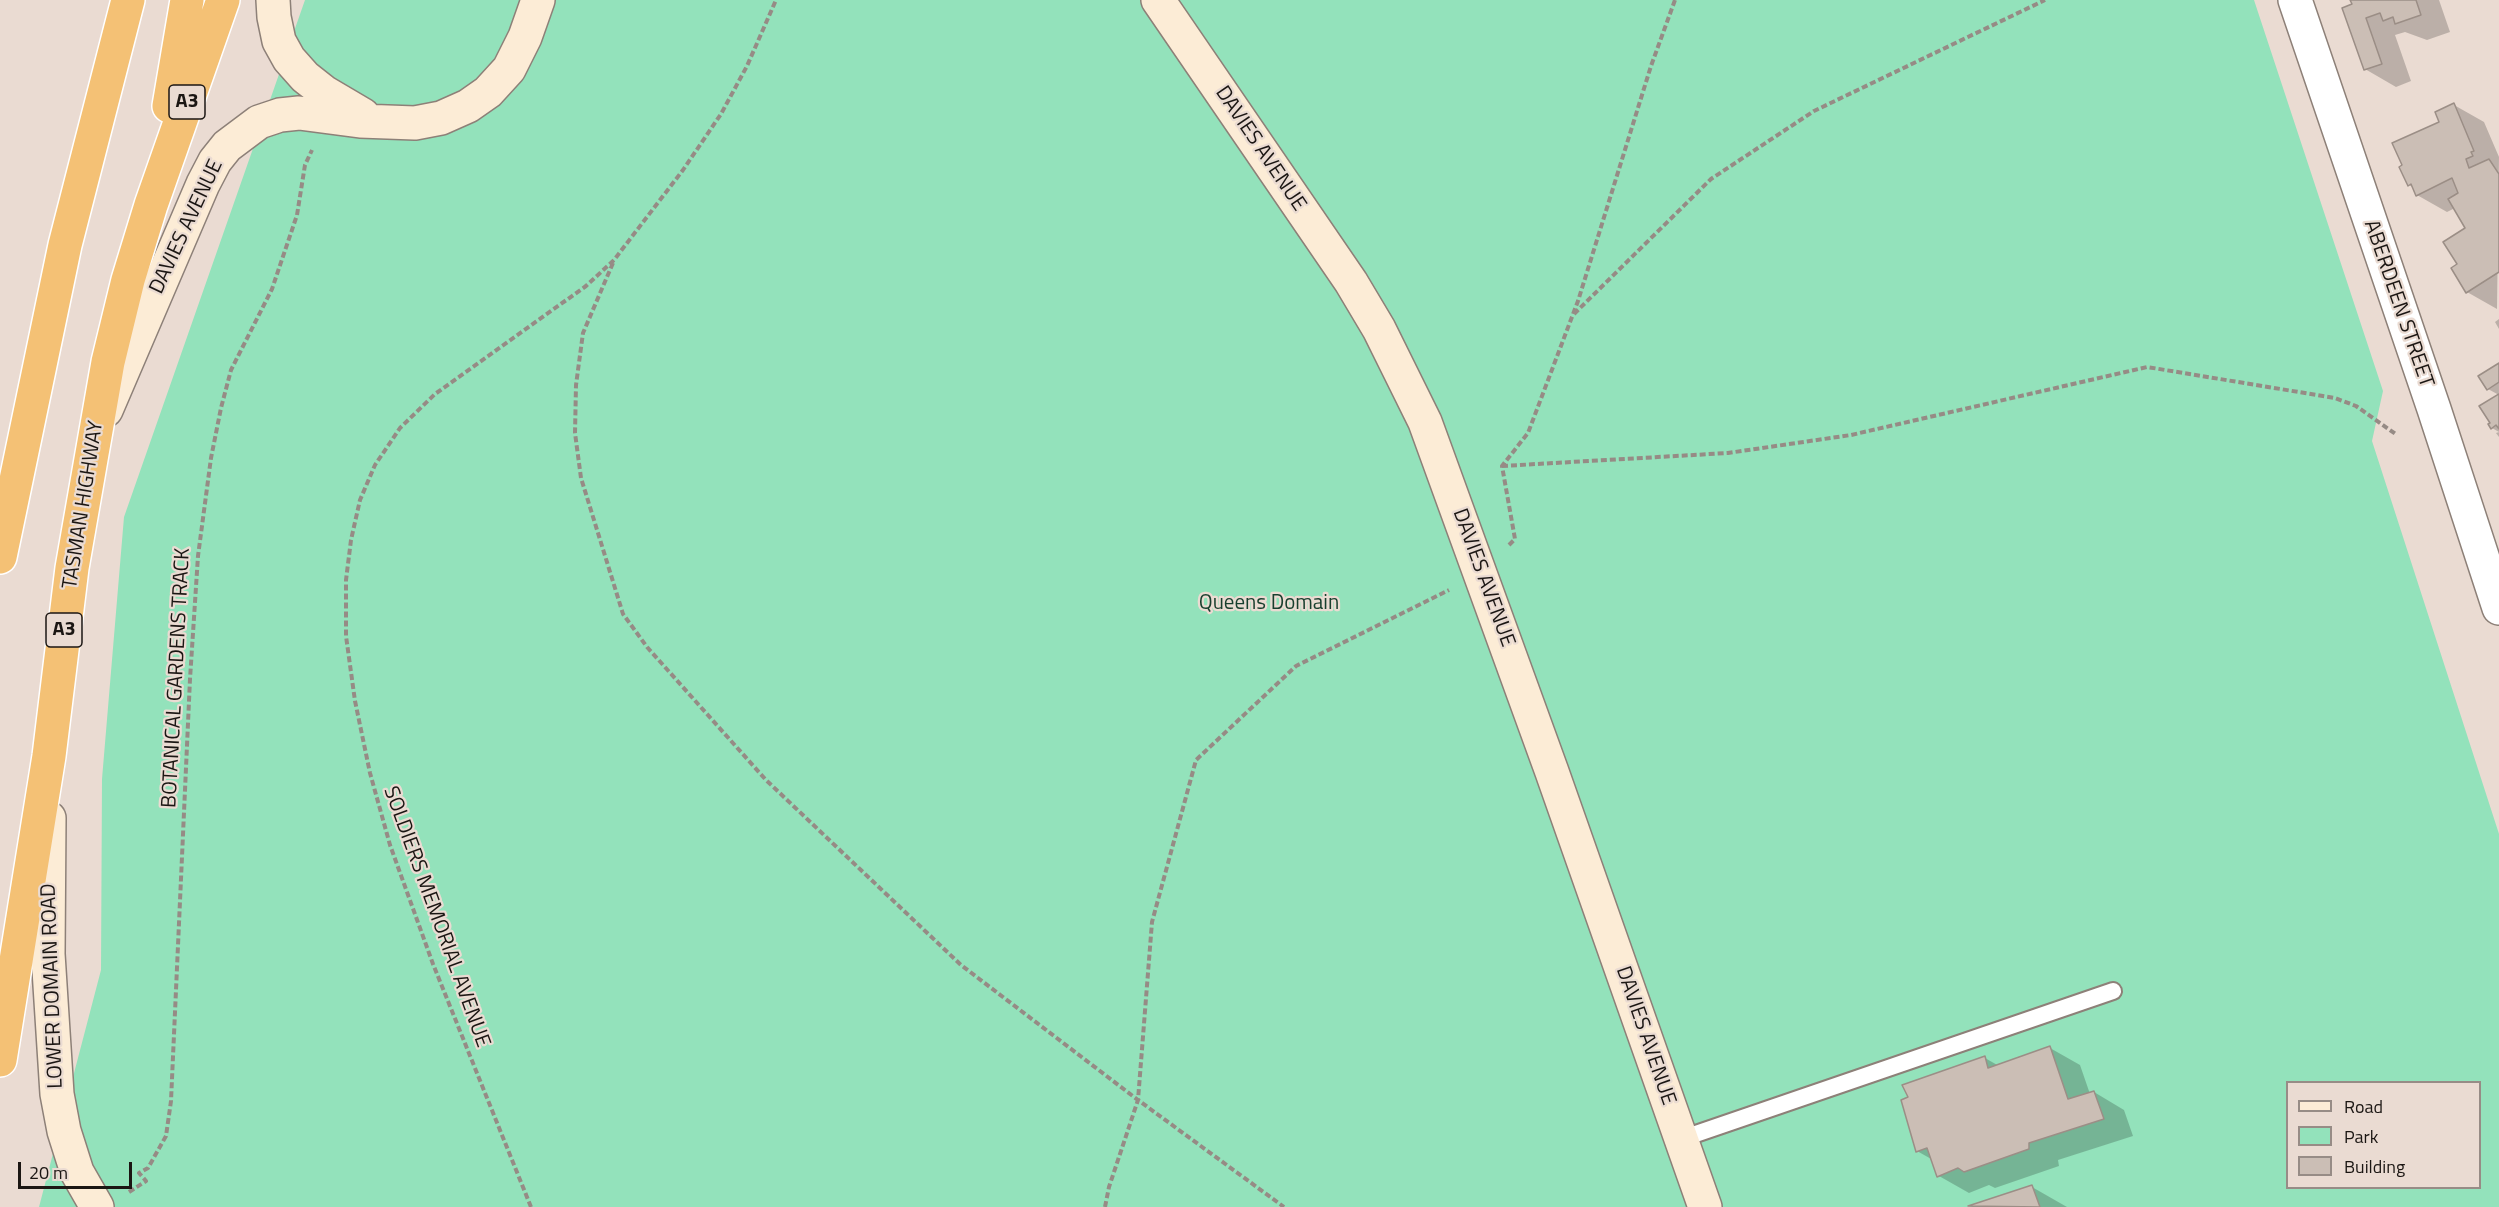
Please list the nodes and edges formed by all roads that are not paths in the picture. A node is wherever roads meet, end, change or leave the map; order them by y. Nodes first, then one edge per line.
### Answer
1 (128, 0) edge
2 (187, 0) edge
3 (223, 0) edge
4 (273, 0) edge
5 (531, 0) edge
6 (538, 0) edge
7 (1158, 0) edge
8 (2295, 0) edge
9 (525, 38) junction
10 (390, 124) junction
11 (151, 205) junction
12 (95, 435) junction
13 (0, 557) edge
14 (2499, 608) edge
15 (49, 756) junction
16 (2113, 991) dead end
17 (0, 1060) edge
18 (1681, 1139) junction
19 (110, 1203) edge
20 (1705, 1207) edge

1 - 13 highway
2 - 11 highway
3 - 11 highway, TASMAN HIGHWAY / A3
4 - 10 street, DAVIES AVENUE
5 - 9 street
6 - 9 street, DAVIES AVENUE
7 - 18 street, DAVIES AVENUE
8 - 14 street, ABERDEEN STREET
9 - 10 street, DAVIES AVENUE
10 - 12 street, DAVIES AVENUE
11 - 12 highway, TASMAN HIGHWAY / A3
12 - 15 highway, TASMAN HIGHWAY / A3
15 - 17 highway, TASMAN HIGHWAY / A3
15 - 19 street, LOWER DOMAIN ROAD
16 - 18 lane
18 - 20 street, DAVIES AVENUE

